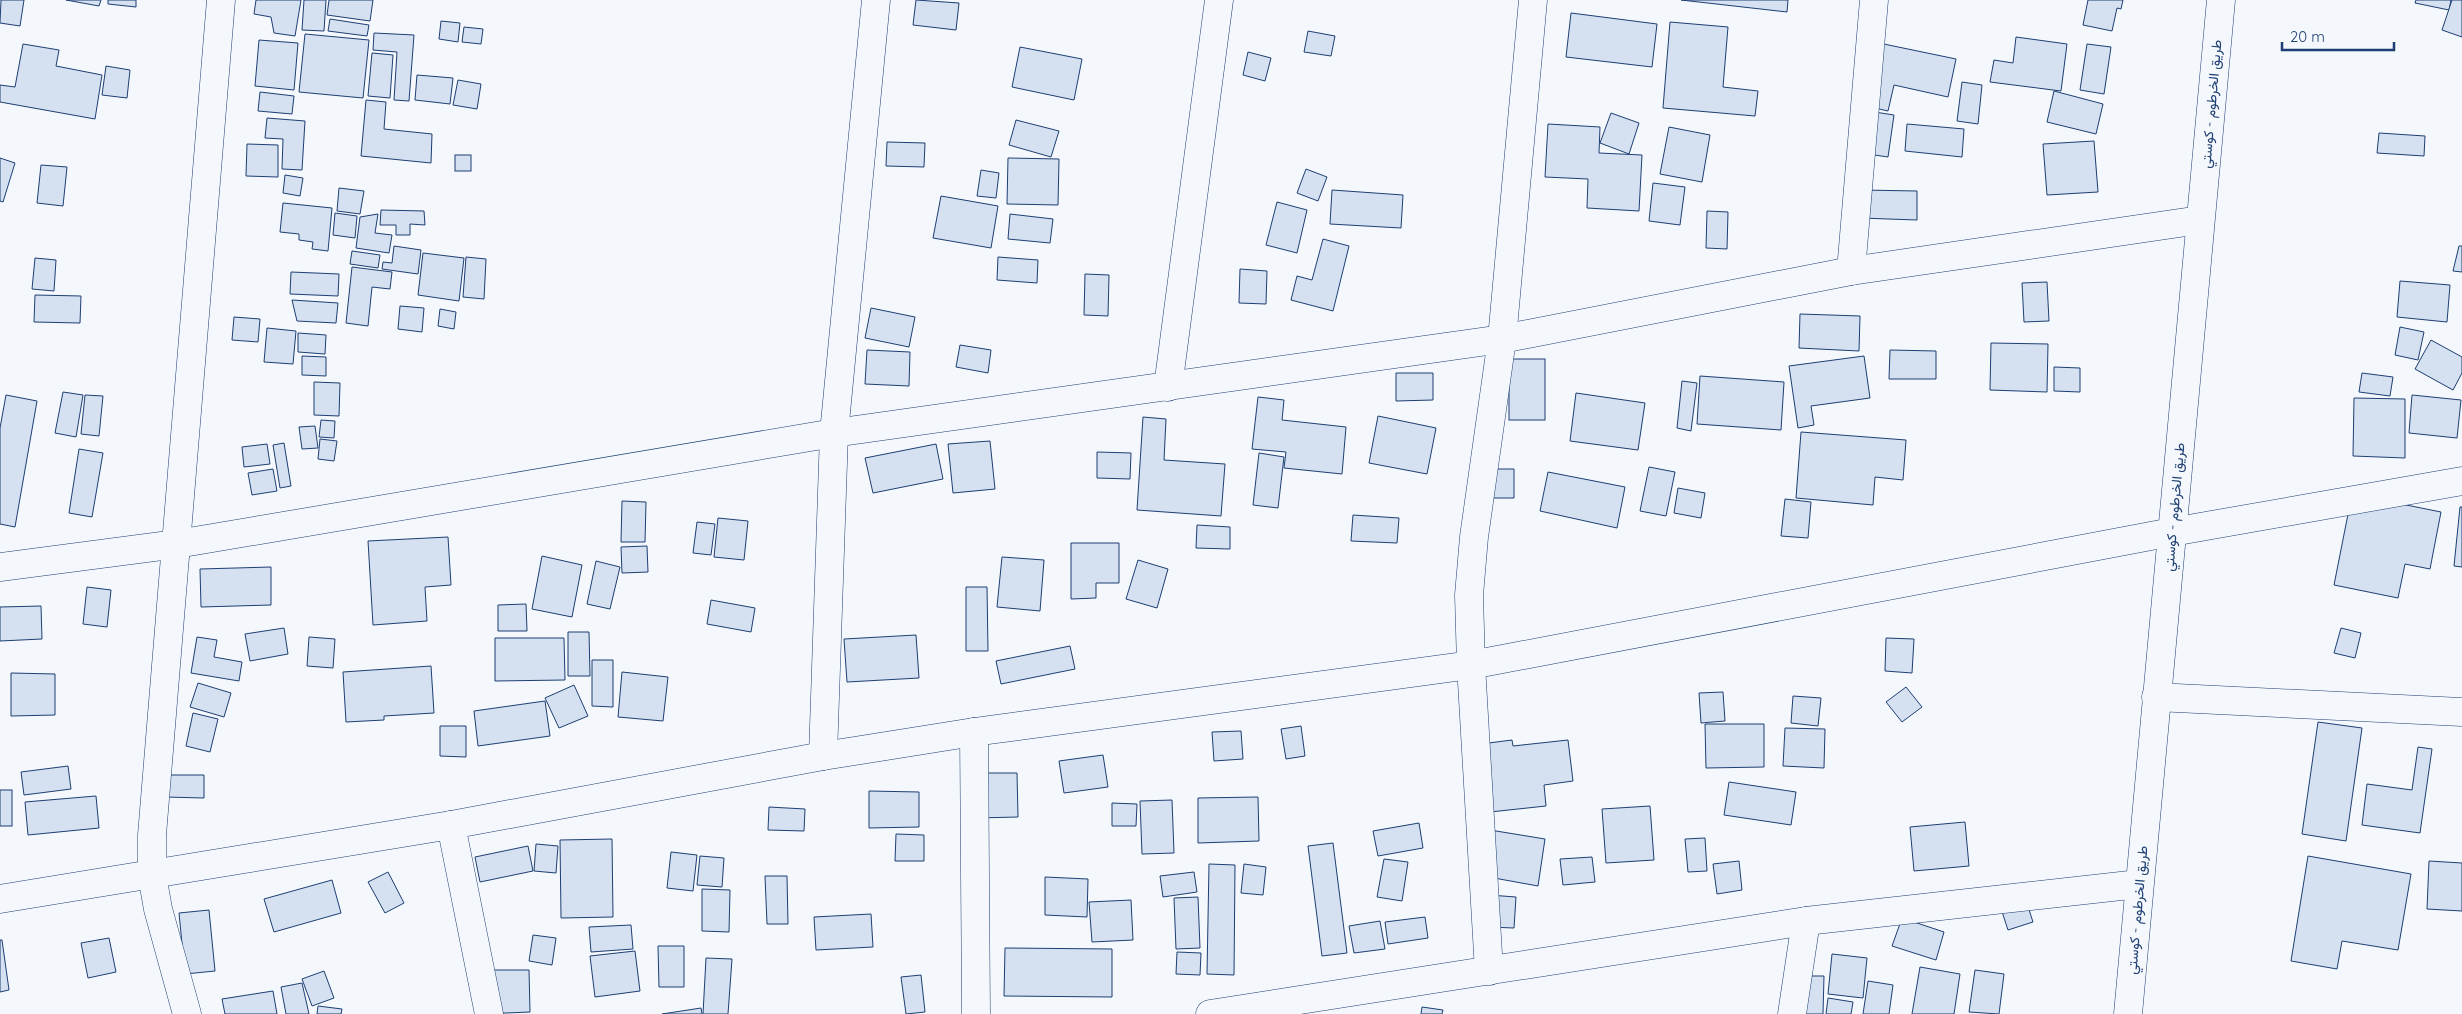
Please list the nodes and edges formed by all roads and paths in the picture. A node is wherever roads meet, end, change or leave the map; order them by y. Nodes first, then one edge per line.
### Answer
1 (221, 0) edge
2 (876, 0) edge
3 (1219, 0) edge
4 (1533, 0) edge
5 (1874, 0) edge
6 (2221, 0) edge
7 (2200, 220) junction
8 (1852, 270) junction
9 (1502, 339) junction
10 (1168, 387) junction
11 (834, 433) junction
12 (2462, 481) edge
13 (2172, 532) junction
14 (177, 544) junction
15 (0, 567) edge
16 (1471, 665) junction
17 (2156, 697) junction
18 (2462, 712) edge
19 (974, 732) junction
20 (823, 756) junction
21 (451, 825) junction
22 (152, 874) junction
23 (2139, 884) junction
24 (0, 900) edge
25 (1806, 921) junction
26 (1489, 971) junction
27 (1293, 1007) edge
28 (186, 1014) edge
29 (489, 1014) edge
30 (976, 1014) edge
31 (1210, 1014) edge
32 (1792, 1014) edge
33 (2128, 1014) edge

1 - 14 main road
2 - 11 main road
3 - 10 main road
4 - 9 main road
5 - 8 main road
6 - 7 main road, طريق الخرطوم - كوستي
7 - 8 main road
7 - 13 main road, طريق الخرطوم - كوستي
8 - 9 main road
9 - 10 main road
9 - 16 main road
10 - 11 main road
11 - 14 main road
11 - 20 main road
12 - 13 main road
13 - 16 main road
13 - 17 main road, طريق الخرطوم - كوستي
14 - 15 main road
14 - 22 main road
16 - 19 main road
16 - 26 main road
17 - 18 main road
17 - 23 main road, طريق الخرطوم - كوستي
19 - 20 main road
19 - 30 main road
20 - 21 main road
21 - 22 main road
21 - 29 main road
22 - 24 main road
22 - 28 main road
23 - 25 main road
23 - 33 main road, طريق الخرطوم - كوستي
25 - 26 main road
25 - 32 main road
26 - 27 main road
27 - 31 main road

